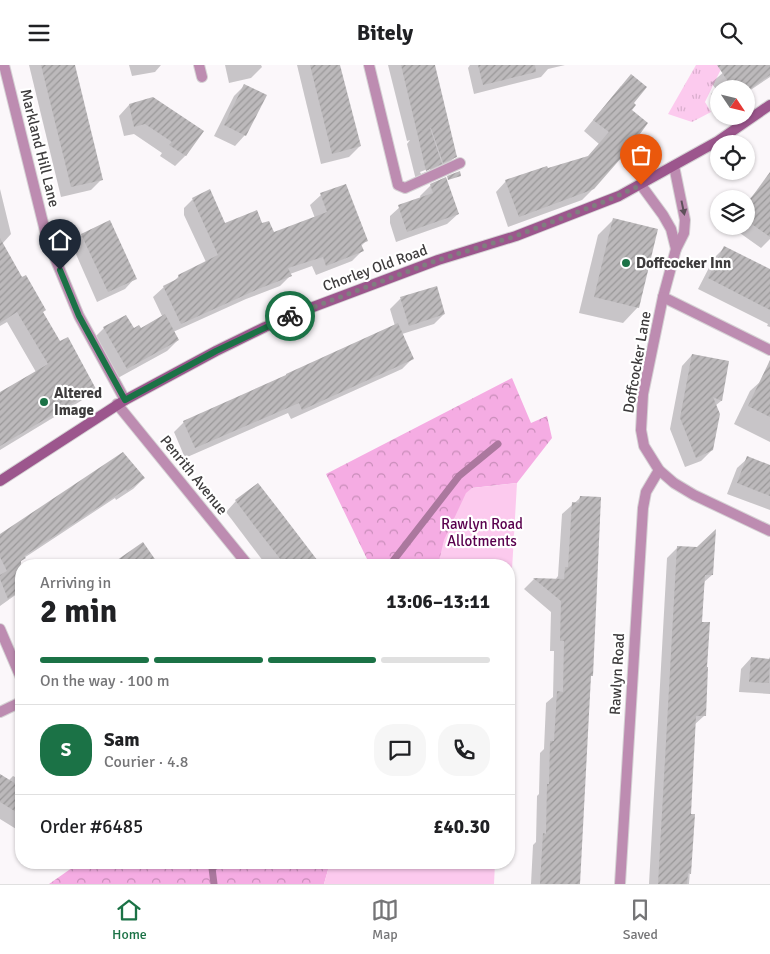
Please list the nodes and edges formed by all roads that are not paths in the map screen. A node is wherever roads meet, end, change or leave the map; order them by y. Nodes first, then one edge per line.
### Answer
1 (4, 65) edge
2 (199, 65) edge
3 (369, 65) edge
4 (202, 77) dead end
5 (770, 105) edge
6 (460, 163) dead end
7 (674, 166) junction
8 (641, 185) junction
9 (676, 249) junction
10 (663, 297) junction
11 (770, 350) edge
12 (121, 402) junction
13 (659, 470) junction
14 (0, 481) edge
15 (770, 531) edge
16 (243, 559) edge
17 (0, 629) edge
18 (15, 664) edge
19 (15, 705) edge
20 (0, 713) edge
21 (620, 884) edge

1 - 12 street, Markland Hill Lane
2 - 4 street
3 - 6 street
5 - 7 main road, Chorley Old Road
7 - 8 main road, Chorley Old Road
7 -> 9 street, Doffcocker Lane
8 - 9 street
8 - 12 main road, Chorley Old Road
9 - 10 street, Doffcocker Lane
10 - 11 street
10 - 13 street, Doffcocker Lane
12 - 14 main road, Chorley Old Road
12 - 16 street, Penrith Avenue
13 - 15 street, Doffcocker Lane
13 - 21 street, Rawlyn Road
17 - 18 street
19 - 20 street

